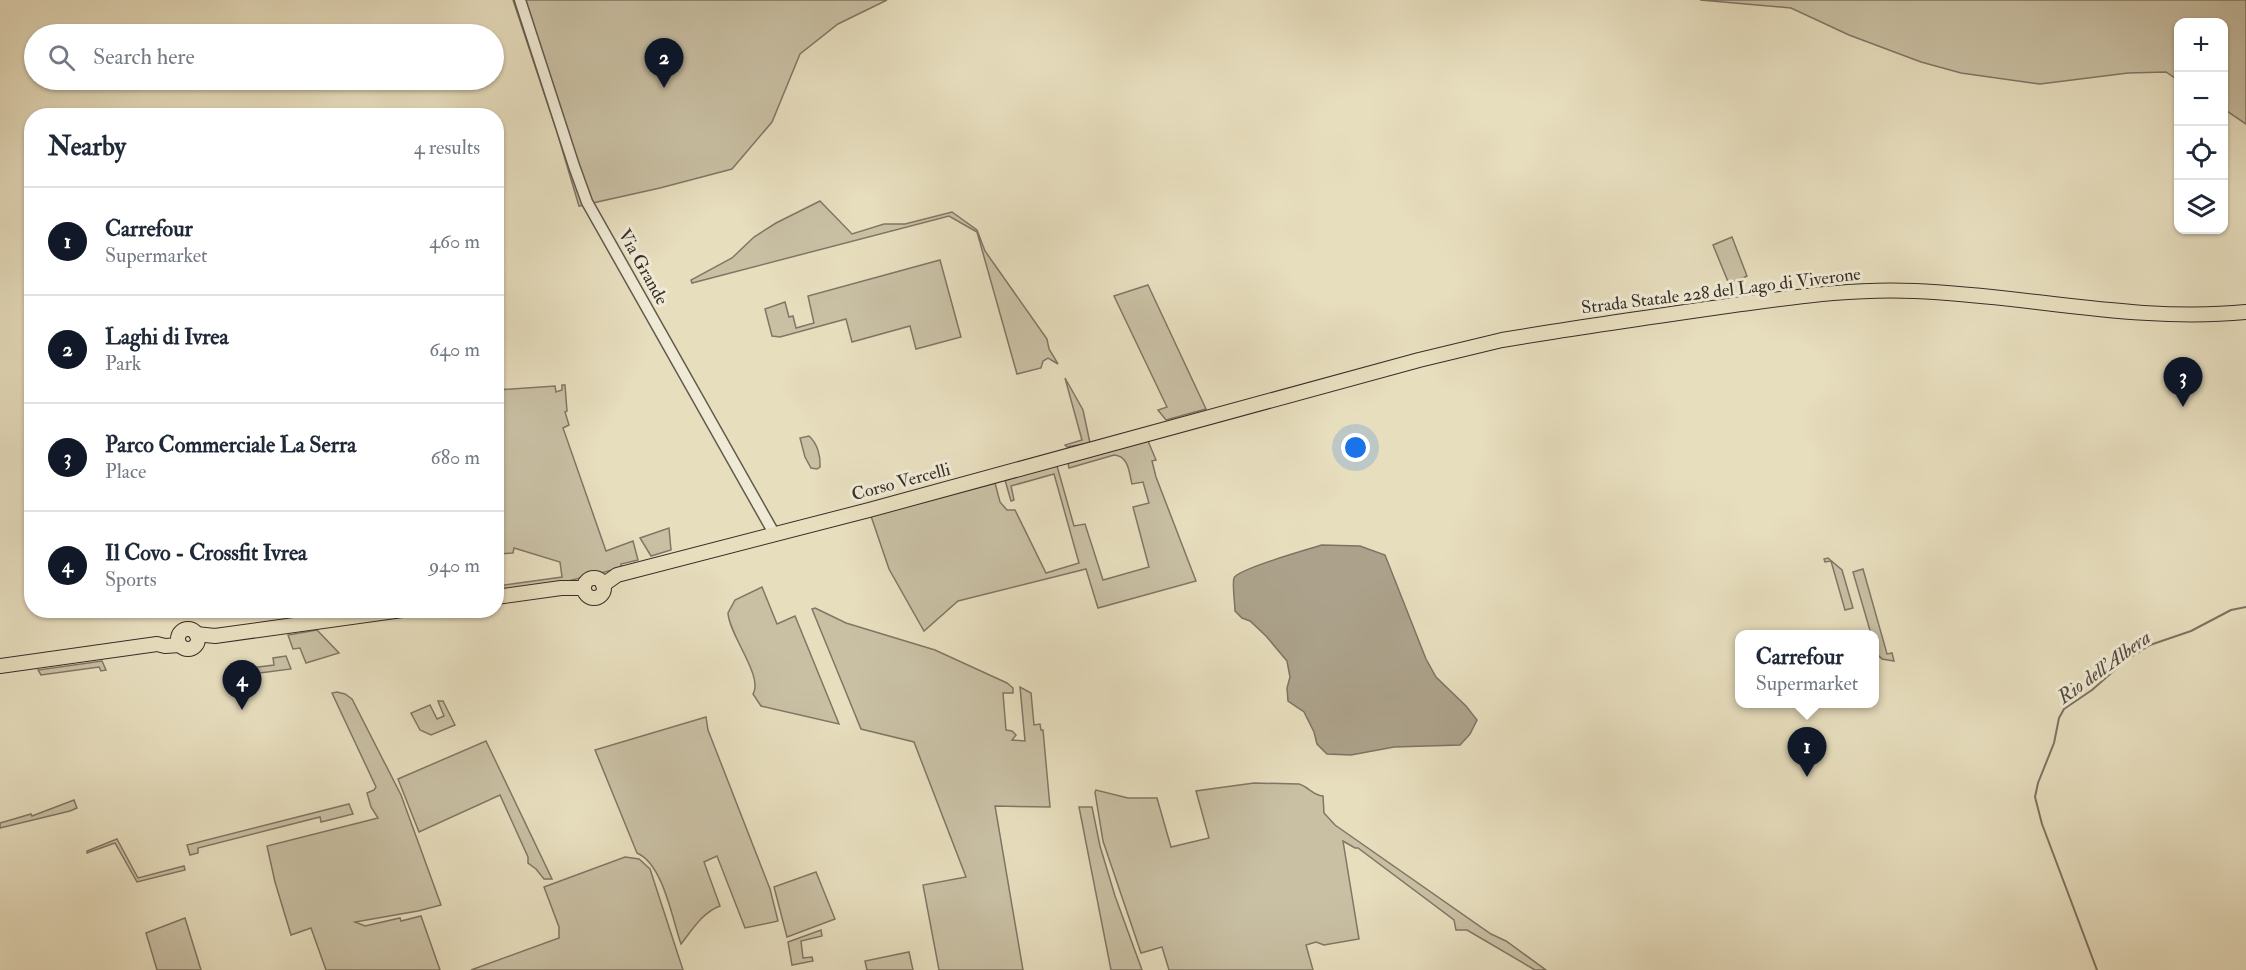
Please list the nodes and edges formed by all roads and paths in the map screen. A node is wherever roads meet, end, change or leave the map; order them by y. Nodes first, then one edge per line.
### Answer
1 (520, 0) edge
2 (2246, 312) edge
3 (1210, 417) joint
4 (775, 535) junction
5 (504, 596) edge
6 (344, 618) edge
7 (0, 666) edge

1 - 4 street, Via Grande
2 - 3 main road, Strada Statale 228 del Lago di Viverone
3 - 4 main road, Corso Vercelli
4 - 5 main road, Corso Vercelli
6 - 7 main road

